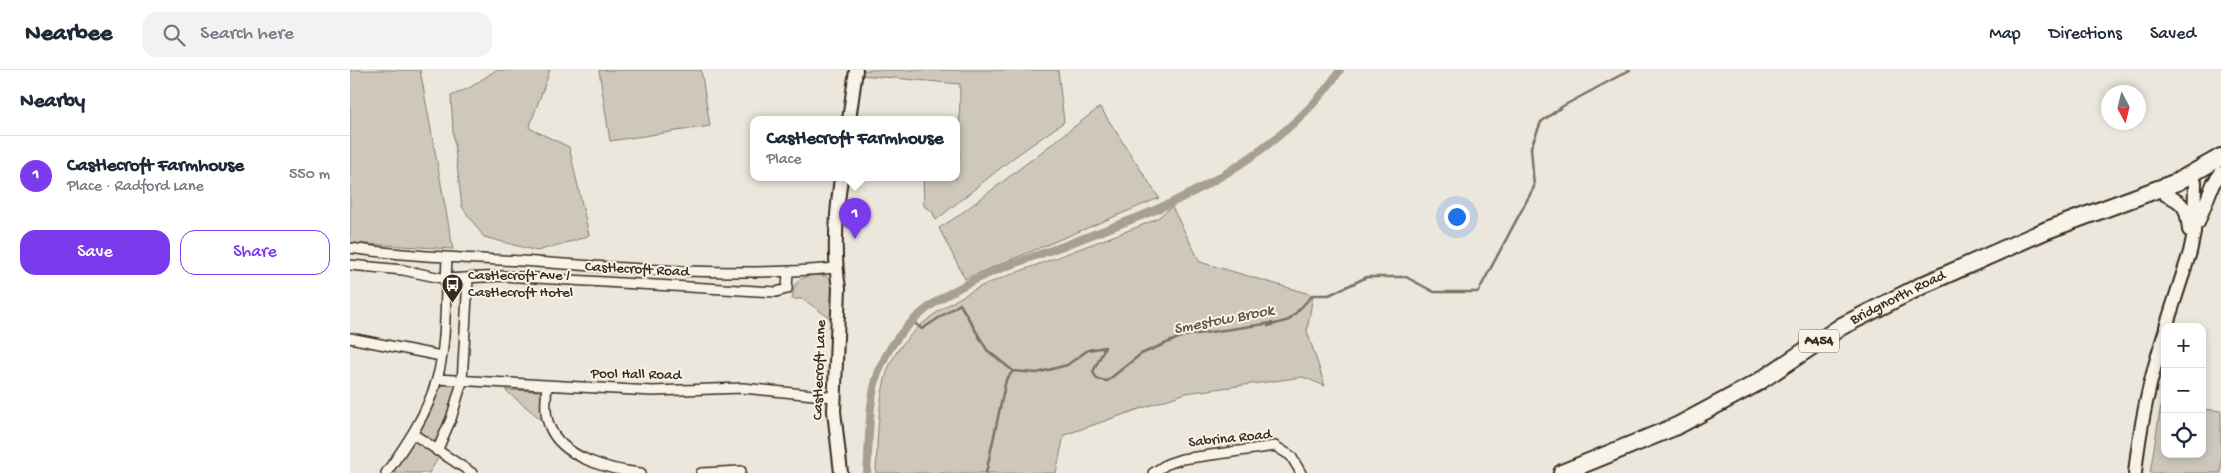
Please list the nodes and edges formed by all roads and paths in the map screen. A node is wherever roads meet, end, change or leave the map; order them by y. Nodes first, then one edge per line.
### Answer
1 (856, 70) edge
2 (850, 116) edge
3 (2221, 156) edge
4 (2221, 163) edge
5 (2221, 173) edge
6 (2194, 178) junction
7 (841, 181) edge
8 (2166, 196) junction
9 (2080, 218) junction
10 (2194, 233) junction
11 (350, 248) edge
12 (2190, 252) junction
13 (447, 258) junction
14 (350, 265) edge
15 (836, 268) junction
16 (788, 272) junction
17 (468, 279) junction
18 (446, 280) junction
19 (2167, 323) edge
20 (350, 338) edge
21 (2161, 344) edge
22 (441, 356) junction
23 (437, 379) junction
24 (462, 382) junction
25 (547, 386) junction
26 (834, 397) junction
27 (413, 434) junction
28 (438, 451) junction
29 (741, 471) dead end
30 (386, 473) edge
31 (472, 473) edge
32 (642, 473) edge
33 (701, 473) edge
34 (841, 473) edge
35 (1153, 473) edge
36 (1301, 473) edge
37 (1562, 473) edge
38 (2134, 473) edge

1 - 2 street
3 - 6 highway, Bridgnorth Road / A454
4 - 6 highway, Bridgnorth Road / A454
5 - 10 street
6 - 8 highway, Bridgnorth Road / A454
6 - 9 highway, Bridgnorth Road / A454
6 - 10 street
7 - 15 street, Castlecroft Lane
8 - 9 highway, Bridgnorth Road / A454
8 - 12 street
9 - 37 highway, Bridgnorth Road / A454
10 - 12 street
11 - 13 street, Castlecroft Road
12 - 19 street
13 - 16 street, Castlecroft Road
13 - 18 street
14 - 18 street, Castlecroft Road
15 - 16 street, Castlecroft Road
15 - 26 street, Castlecroft Lane
16 - 17 street, Castlecroft Road
17 - 18 street, Castlecroft Road
17 - 24 street
18 - 22 street
20 - 22 street
21 - 38 street
22 - 23 street
23 - 24 street, Pool Hall Road
23 - 27 street
24 - 25 street, Pool Hall Road
24 - 28 street
25 - 26 street, Pool Hall Road
25 - 32 street
26 - 34 street, Castlecroft Lane
27 - 28 street
27 - 30 street
28 - 31 street
29 - 33 street
35 - 36 street, Sabrina Road

